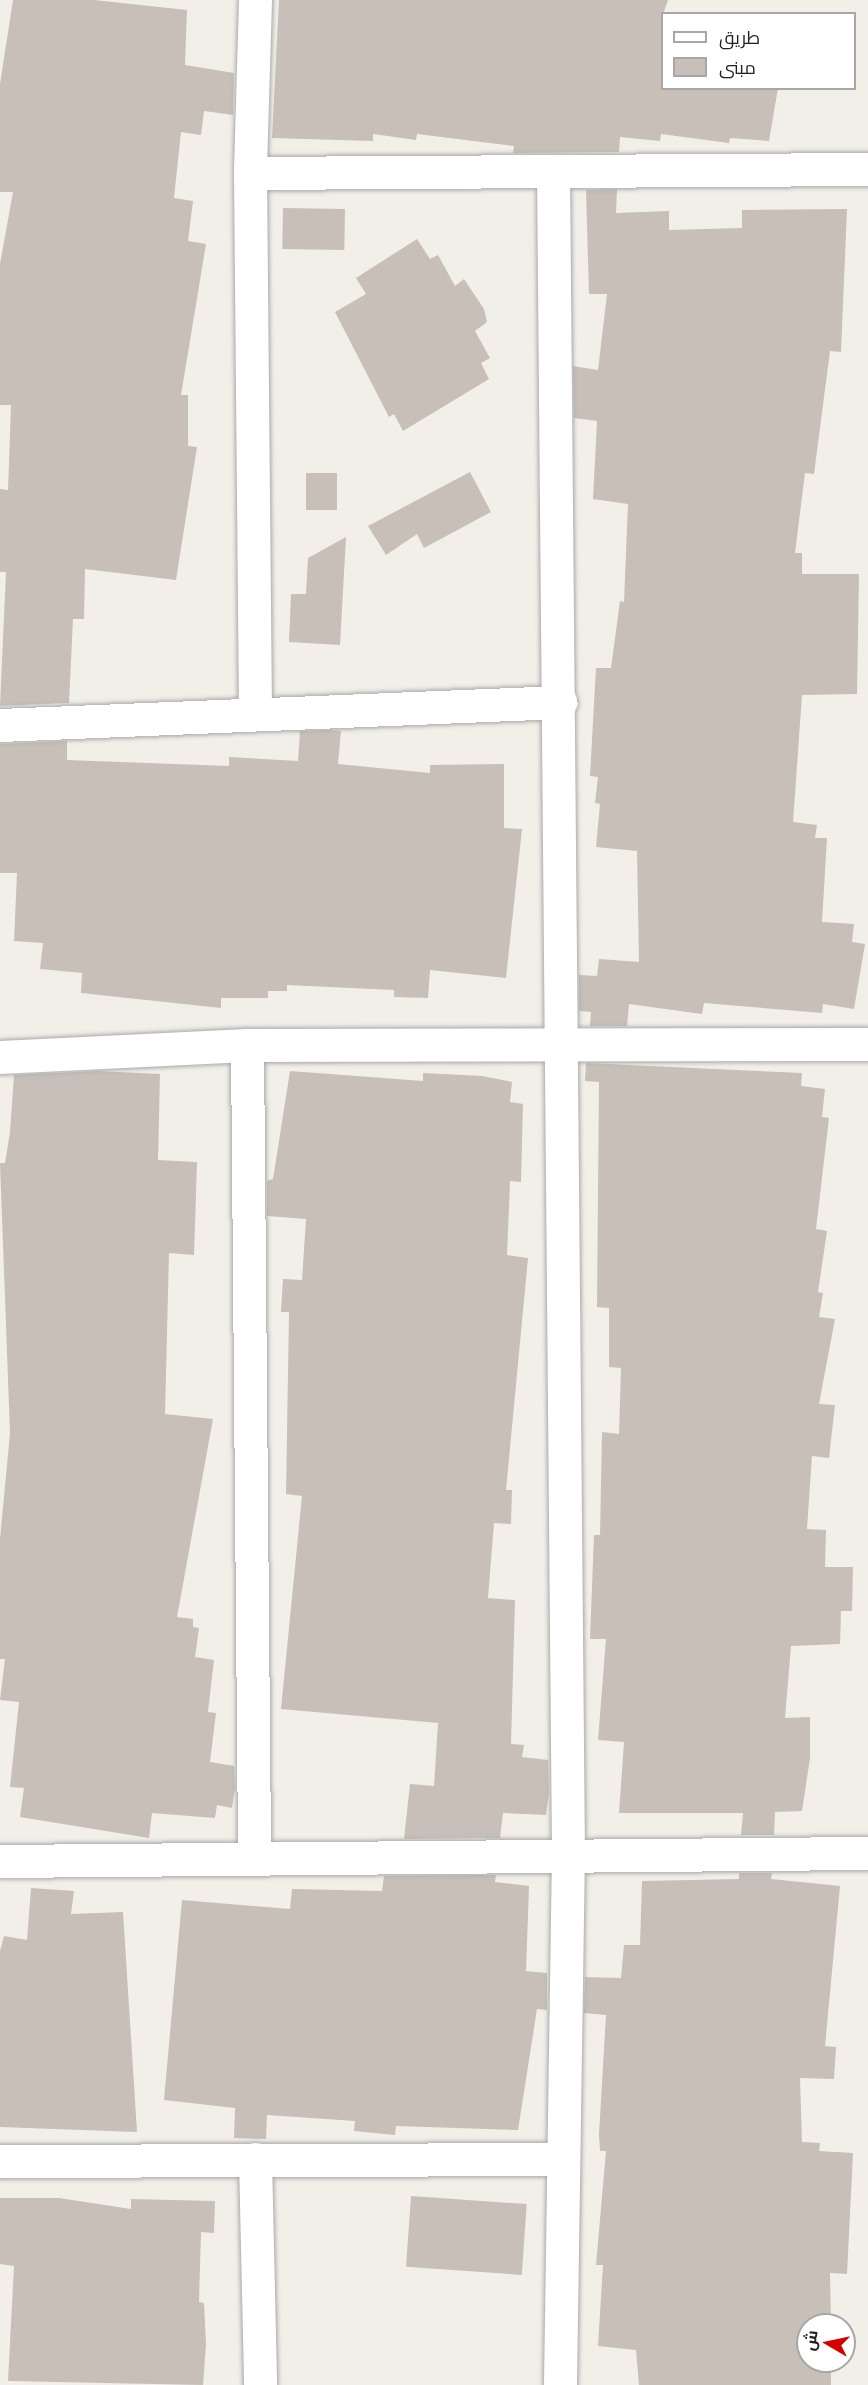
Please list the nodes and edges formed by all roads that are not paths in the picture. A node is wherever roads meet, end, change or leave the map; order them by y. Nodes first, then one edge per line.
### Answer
1 (255, 0) edge
2 (868, 169) edge
3 (553, 171) junction
4 (250, 173) junction
5 (561, 702) junction
6 (255, 711) junction
7 (0, 725) edge
8 (562, 1042) junction
9 (868, 1044) edge
10 (247, 1045) junction
11 (0, 1058) edge
12 (568, 1851) junction
13 (868, 1852) edge
14 (254, 1856) junction
15 (0, 1861) edge
16 (255, 2159) junction
17 (563, 2159) junction
18 (0, 2161) edge
19 (260, 2385) edge
20 (560, 2385) edge

1 - 4 street
2 - 3 street
3 - 4 street
3 - 5 street
4 - 6 street
5 - 6 street
5 - 8 street
6 - 7 street
8 - 9 street
8 - 10 street
8 - 12 street
10 - 11 street
10 - 14 street
12 - 13 street
12 - 14 street
12 - 17 street
14 - 15 street
16 - 17 street
16 - 18 street
16 - 19 street
17 - 20 street

